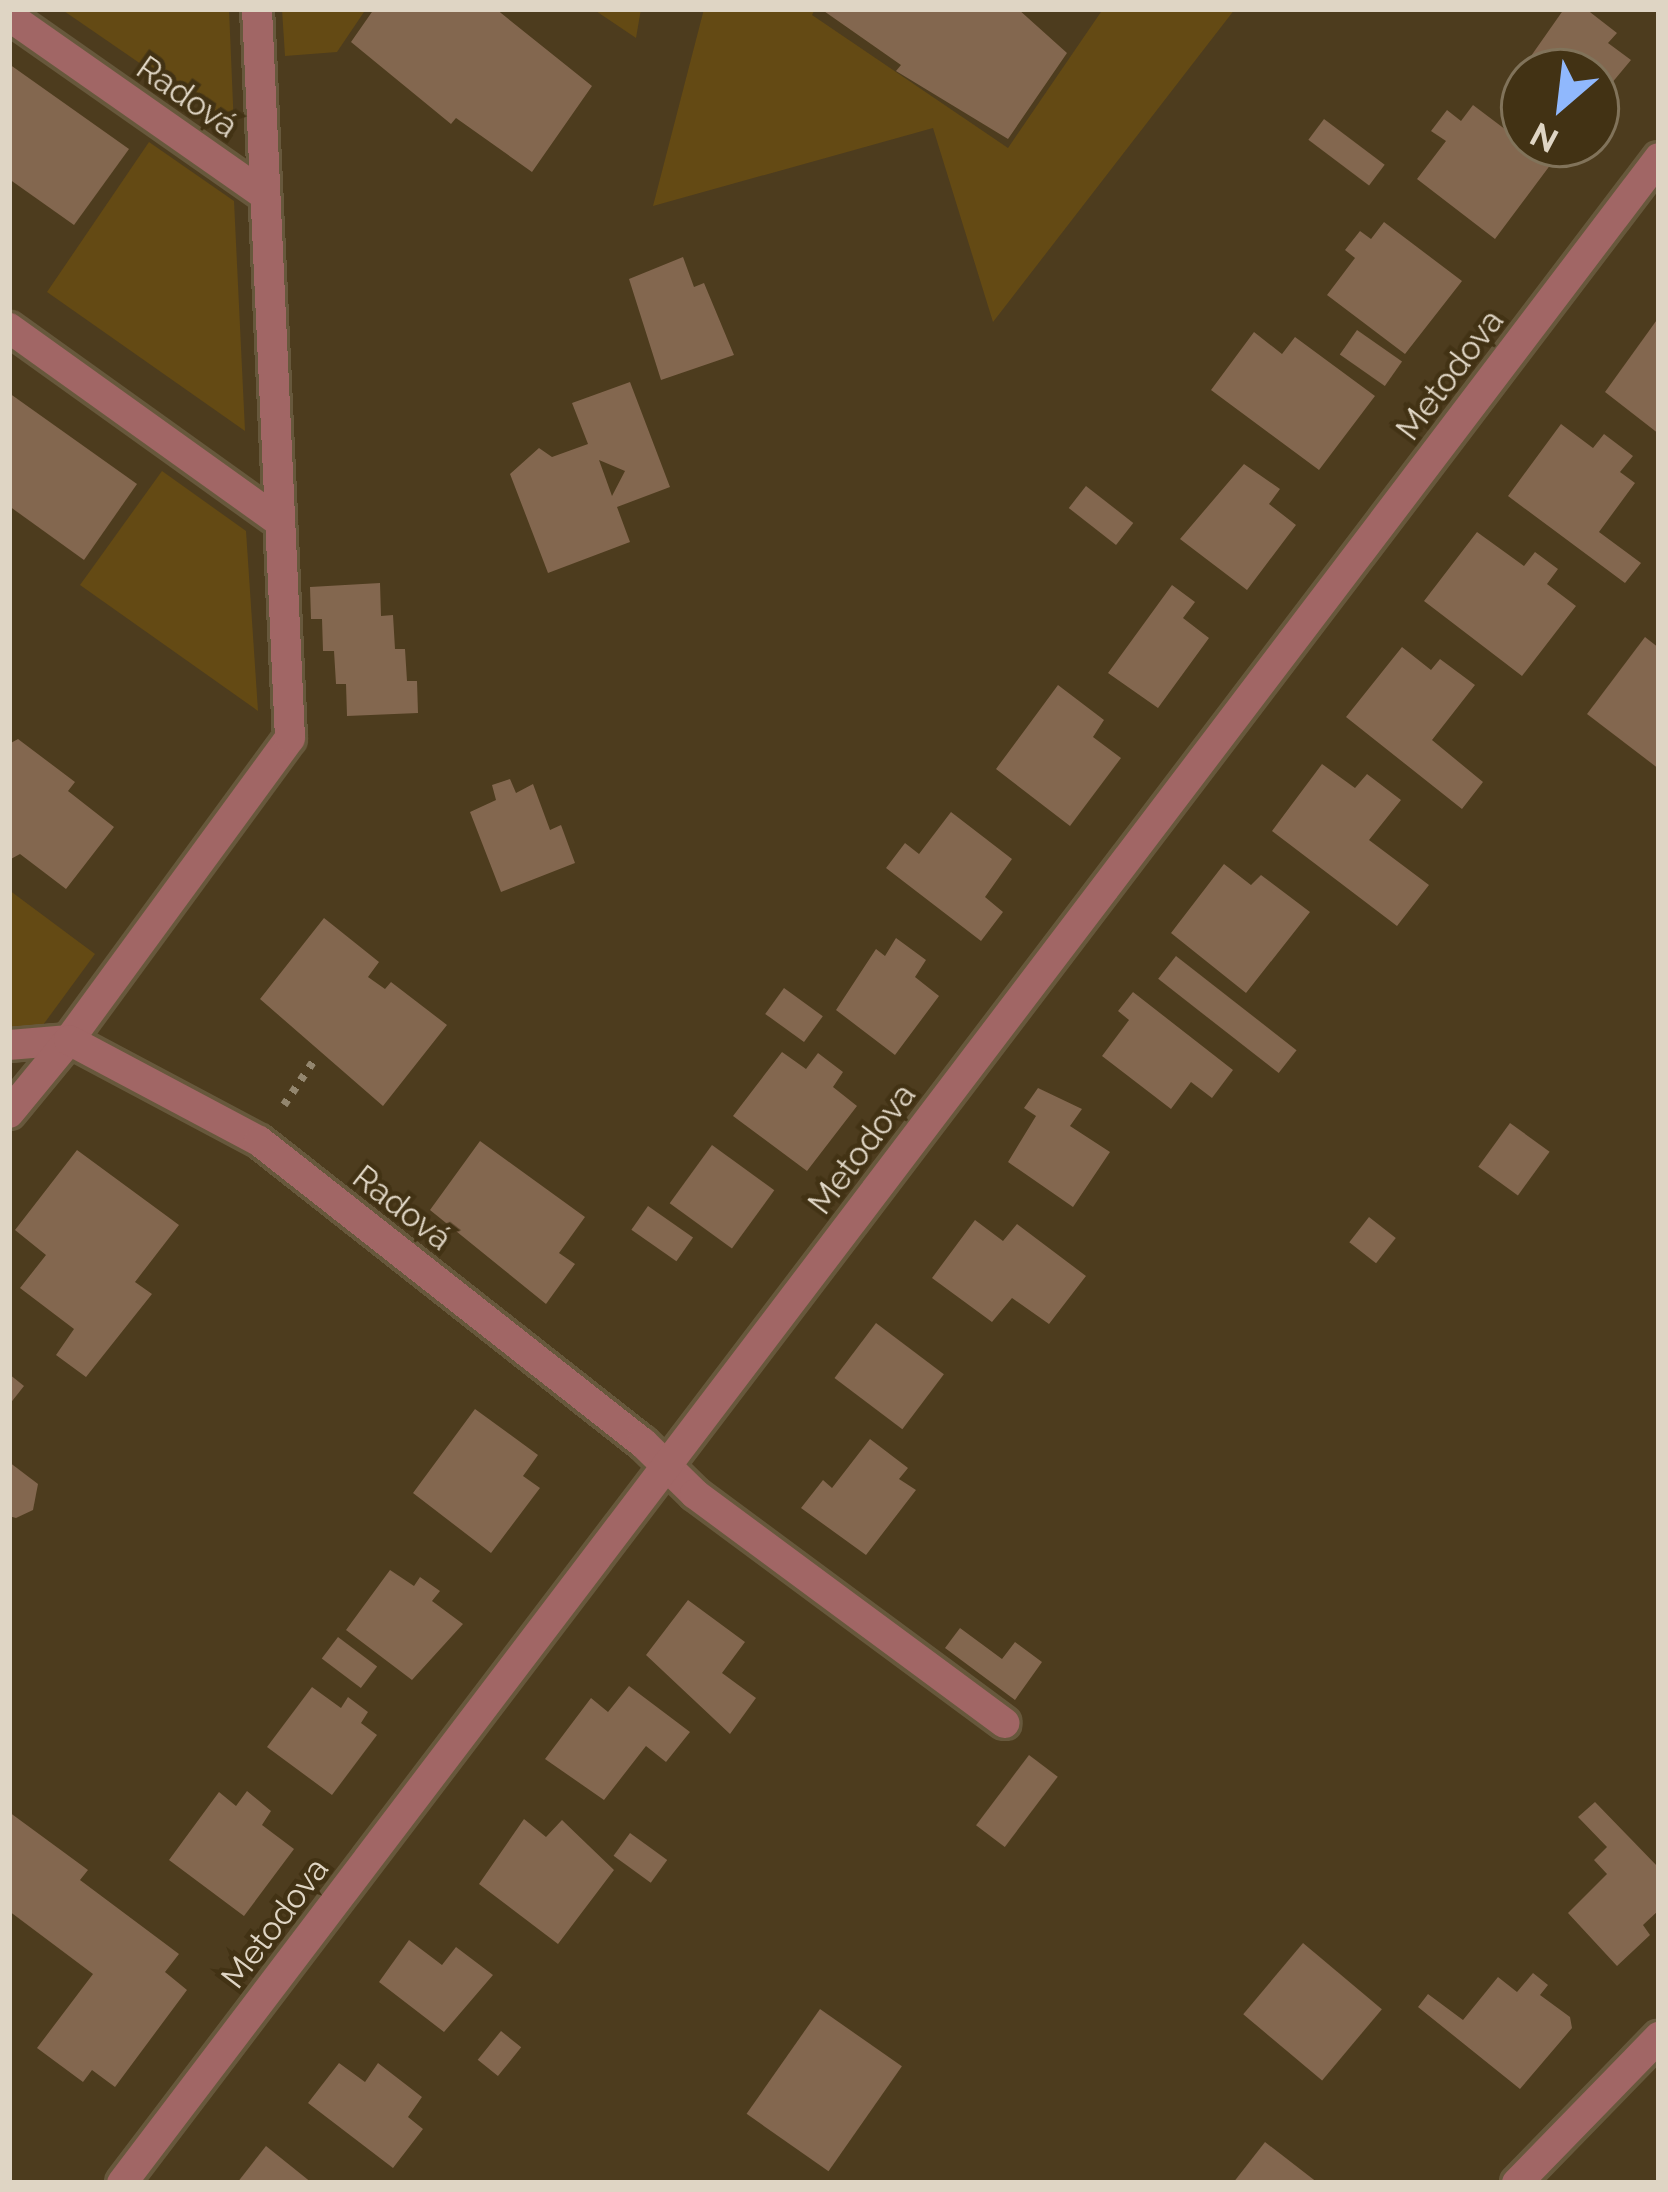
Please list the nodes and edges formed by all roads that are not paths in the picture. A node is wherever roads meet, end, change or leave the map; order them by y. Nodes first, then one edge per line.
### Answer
1 (256, 9) edge
2 (9, 16) edge
3 (1659, 158) edge
4 (265, 195) junction
5 (9, 328) edge
6 (280, 522) junction
7 (69, 1040) junction
8 (9, 1046) edge
9 (9, 1113) edge
10 (665, 1468) junction
11 (1004, 1723) dead end
12 (1659, 2037) edge
13 (122, 2183) edge
14 (1517, 2183) edge

1 - 4 street, Radová
2 - 4 street, Radová
3 - 10 street, Metodova
4 - 6 street, Radová
5 - 6 street
6 - 7 street, Radová
7 - 8 street
7 - 9 street
7 - 10 street, Radová
10 - 11 street, Radová
10 - 13 street, Metodova
12 - 14 street

